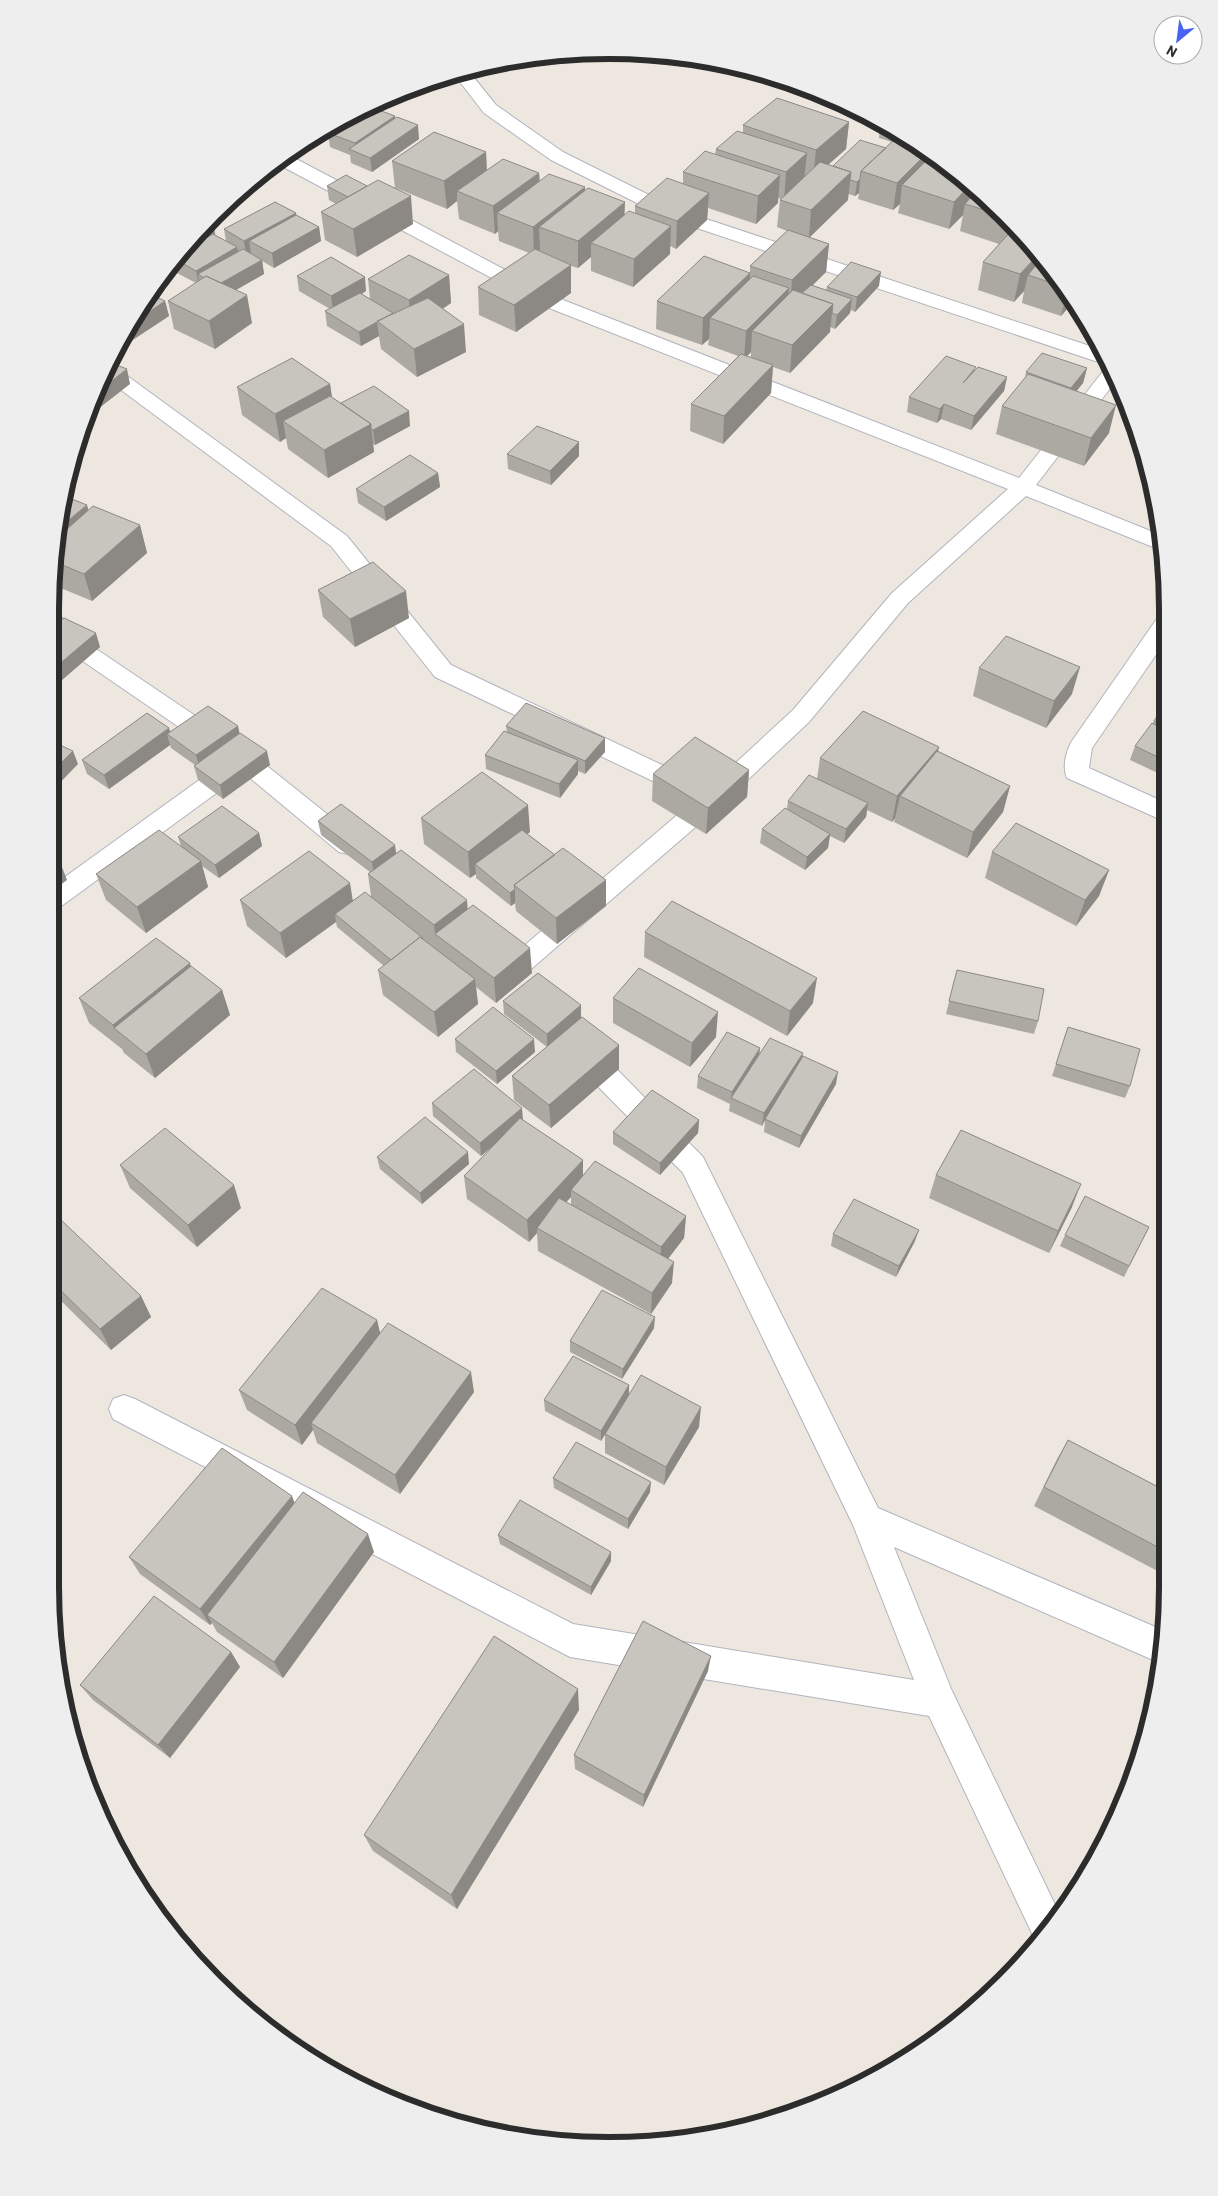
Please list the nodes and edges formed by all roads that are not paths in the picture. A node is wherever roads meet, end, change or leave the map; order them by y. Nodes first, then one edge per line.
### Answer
1 (465, 78) edge
2 (288, 162) edge
3 (1097, 354) edge
4 (112, 374) edge
5 (1108, 378) edge
6 (1023, 486) junction
7 (1155, 541) edge
8 (1159, 632) edge
9 (59, 634) edge
10 (244, 760) junction
11 (712, 799) junction
12 (1159, 810) edge
13 (368, 861) edge
14 (59, 894) edge
15 (484, 956) edge
16 (507, 975) junction
17 (528, 996) edge
18 (562, 1031) edge
19 (124, 1409) dead end
20 (867, 1519) junction
21 (1156, 1644) edge
22 (939, 1701) junction
23 (1045, 1923) edge

1 - 3 street
2 - 6 street
4 - 11 street
5 - 6 street
6 - 7 street
6 - 11 street
8 - 12 street
9 - 10 street
10 - 13 street
10 - 14 street
11 - 16 street
15 - 16 street
16 - 17 street
18 - 20 street
19 - 22 street
20 - 21 street
20 - 22 street
22 - 23 street

